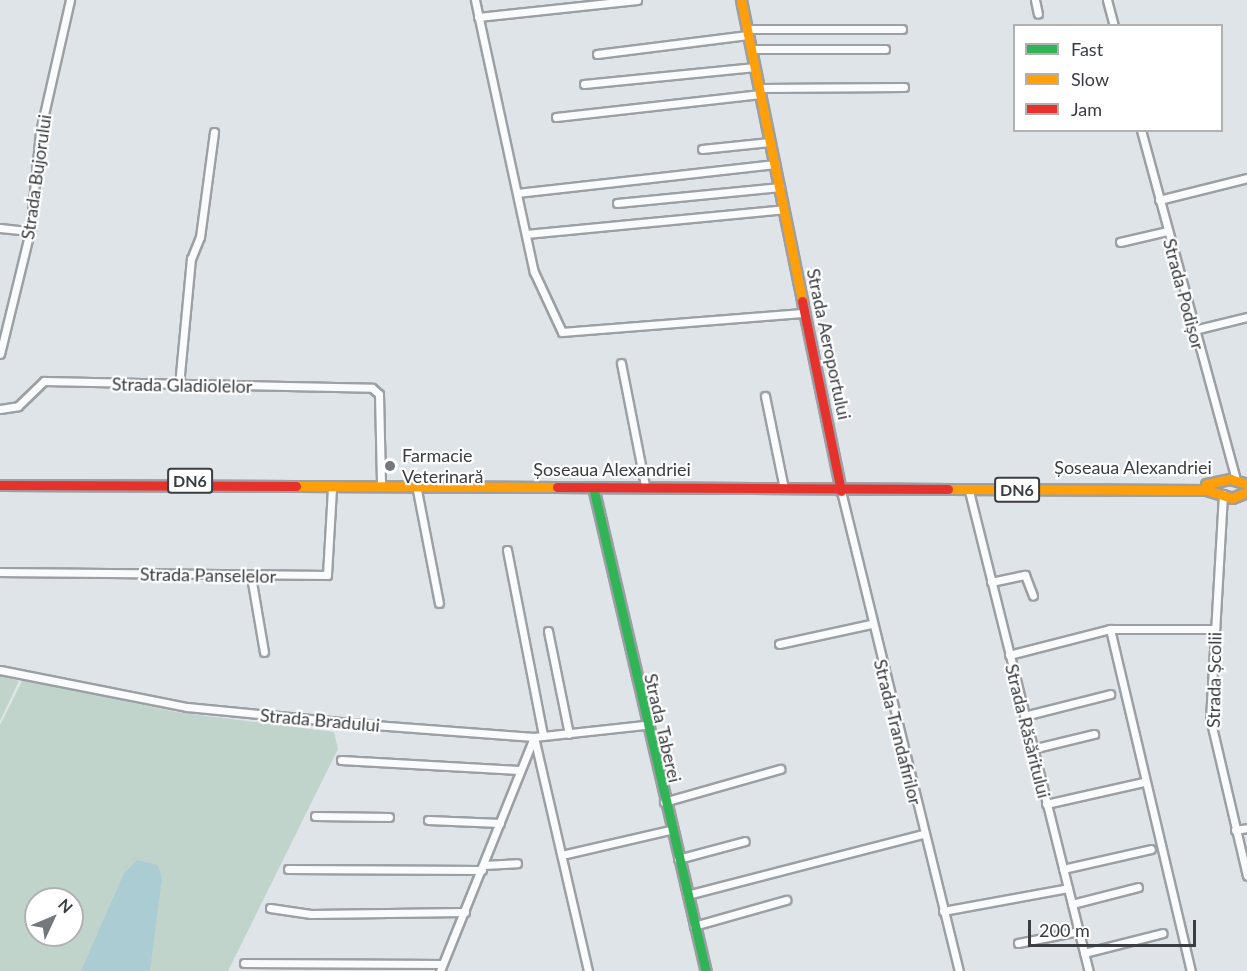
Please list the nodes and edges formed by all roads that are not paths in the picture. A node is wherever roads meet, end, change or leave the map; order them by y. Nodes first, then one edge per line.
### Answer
1 (70, 0) edge
2 (474, 0) edge
3 (637, 0) edge
4 (741, 0) edge
5 (1035, 0) edge
6 (1107, 0) edge
7 (1038, 14) dead end
8 (478, 17) junction
9 (1113, 24) edge
10 (902, 29) dead end
11 (748, 32) junction
12 (751, 49) junction
13 (885, 49) dead end
14 (597, 54) dead end
15 (755, 67) junction
16 (584, 84) dead end
17 (904, 87) dead end
18 (761, 91) junction
19 (556, 117) dead end
20 (214, 132) dead end
21 (1142, 132) edge
22 (770, 142) junction
23 (702, 149) dead end
24 (775, 164) junction
25 (1247, 178) edge
26 (780, 187) junction
27 (517, 193) junction
28 (1159, 200) junction
29 (617, 203) dead end
30 (784, 209) junction
31 (0, 228) edge
32 (30, 231) junction
33 (1167, 231) junction
34 (526, 234) junction
35 (1120, 242) dead end
36 (806, 313) junction
37 (1247, 317) edge
38 (1194, 330) junction
39 (0, 354) edge
40 (621, 363) dead end
41 (179, 385) junction
42 (765, 396) dead end
43 (0, 409) edge
44 (1227, 458) junction
45 (0, 479) edge
46 (1240, 482) edge
47 (381, 483) junction
48 (783, 484) junction
49 (0, 485) edge
50 (645, 485) junction
51 (1223, 487) junction
52 (332, 488) junction
53 (841, 488) junction
54 (417, 490) junction
55 (594, 491) junction
56 (969, 491) junction
57 (1240, 494) edge
58 (1224, 516) junction
59 (507, 550) dead end
60 (0, 572) edge
61 (251, 576) junction
62 (992, 582) junction
63 (1033, 596) dead end
64 (438, 603) dead end
65 (871, 624) junction
66 (1110, 629) junction
67 (1215, 629) junction
68 (548, 631) dead end
69 (779, 644) dead end
70 (264, 652) dead end
71 (1009, 656) junction
72 (0, 670) edge
73 (1110, 694) dead end
74 (1024, 716) junction
75 (644, 725) junction
76 (569, 734) junction
77 (1094, 734) dead end
78 (543, 736) junction
79 (534, 737) junction
80 (1032, 749) junction
81 (341, 760) dead end
82 (780, 769) dead end
83 (519, 770) junction
84 (771, 776) dead end
85 (1144, 782) junction
86 (1046, 804) junction
87 (664, 805) junction
88 (315, 816) dead end
89 (389, 817) dead end
90 (428, 820) dead end
91 (500, 823) junction
92 (1247, 828) edge
93 (670, 830) junction
94 (1235, 830) junction
95 (923, 834) junction
96 (745, 841) dead end
97 (1151, 849) dead end
98 (566, 854) dead end
99 (678, 859) junction
100 (517, 863) dead end
101 (483, 867) junction
102 (288, 869) dead end
103 (1063, 869) junction
104 (1247, 876) edge
105 (1138, 887) dead end
106 (1068, 888) junction
107 (687, 895) junction
108 (786, 900) dead end
109 (1072, 903) junction
110 (270, 908) dead end
111 (943, 911) junction
112 (465, 912) junction
113 (694, 926) junction
114 (1079, 931) junction
115 (1163, 933) dead end
116 (1018, 943) dead end
117 (1084, 953) junction
118 (244, 963) dead end
119 (441, 968) edge
120 (588, 971) edge
121 (706, 971) edge
122 (959, 971) edge
123 (1089, 971) edge
124 (1191, 971) edge

1 - 32 street, Strada Bujorului
2 - 8 street
3 - 8 street
4 - 11 main road, Strada Aeroportului
5 - 7 street
6 - 9 street
8 - 27 street
10 - 11 street
11 - 12 main road, Strada Aeroportului
11 - 14 street
12 - 13 street
12 - 15 main road, Strada Aeroportului
15 - 16 street
15 - 18 main road, Strada Aeroportului
17 - 18 street
18 - 19 street
18 - 22 main road, Strada Aeroportului
20 - 41 street
21 - 28 street, Strada Podișor
22 - 23 street
22 - 24 main road, Strada Aeroportului
24 - 26 main road, Strada Aeroportului
24 - 27 street
25 - 28 street
26 - 29 street
26 - 30 main road, Strada Aeroportului
27 - 34 street
28 - 33 street, Strada Podișor
30 - 34 street
30 - 36 main road, Strada Aeroportului
31 - 32 street
32 - 39 street, Strada Bujorului
33 - 35 street
33 - 38 street, Strada Podișor
34 - 36 street
36 - 53 main road, Strada Aeroportului
37 - 38 street
38 - 44 street, Strada Podișor
40 - 50 street
41 - 43 street, Strada Gladiolelor
41 - 47 street, Strada Gladiolelor
42 - 48 street
44 - 46 street, Strada Podișor
44 - 51 street, Strada Podișor
45 - 47 main road, Șoseaua Alexandriei / DN6
46 - 51 main road, Șoseaua Alexandriei / DN6
46 - 57 main road, Șoseaua Alexandriei
47 - 50 main road, Șoseaua Alexandriei / DN6
48 - 50 main road, Șoseaua Alexandriei / DN6
48 - 53 main road, Șoseaua Alexandriei / DN6
49 - 52 main road, Șoseaua Alexandriei / DN6
51 - 53 main road, Șoseaua Alexandriei / DN6
51 - 56 main road, Șoseaua Alexandriei / DN6
51 - 57 main road, Șoseaua Alexandriei / DN6
51 - 58 street, Strada Școlii
52 - 54 main road, Șoseaua Alexandriei / DN6
52 - 61 street, Strada Panselelor
53 - 55 main road, Șoseaua Alexandriei / DN6
53 - 56 main road, Șoseaua Alexandriei / DN6
53 - 65 street, Strada Trandafirilor
54 - 55 main road, Șoseaua Alexandriei / DN6
54 - 64 street
55 - 75 main road, Strada Taberei
56 - 62 street, Strada Răsăritului
57 - 58 street, Strada Școlii
58 - 67 street, Strada Școlii
59 - 78 street
60 - 61 street, Strada Panselelor
61 - 70 street
62 - 63 street
62 - 71 street, Strada Răsăritului
65 - 69 street
65 - 95 street, Strada Trandafirilor
66 - 67 street
66 - 71 street
66 - 85 street
67 - 94 street, Strada Școlii
68 - 76 street
71 - 74 street, Strada Răsăritului
72 - 79 street, Strada Bradului
73 - 74 street
74 - 80 street, Strada Răsăritului
75 - 76 street, Strada Bradului
75 - 87 main road, Strada Taberei
76 - 78 street, Strada Bradului
77 - 80 street
78 - 79 street, Strada Bradului
79 - 83 street
79 - 120 street
80 - 86 street, Strada Răsăritului
81 - 83 street
82 - 87 street
83 - 91 street
84 - 87 street
85 - 86 street
85 - 124 street
86 - 103 street, Strada Răsăritului
87 - 93 main road, Strada Taberei
88 - 89 street
90 - 91 street
91 - 101 street
92 - 94 street
93 - 98 street
93 - 99 main road, Strada Taberei
94 - 104 street, Strada Școlii
95 - 107 street
95 - 111 street, Strada Trandafirilor
96 - 99 street
97 - 103 street
99 - 107 main road, Strada Taberei
100 - 101 street
101 - 102 street
101 - 112 street
103 - 106 street, Strada Răsăritului
105 - 109 street
106 - 109 street, Strada Răsăritului
106 - 111 street
107 - 113 main road, Strada Taberei
108 - 113 street
109 - 114 street, Strada Răsăritului
110 - 112 street
111 - 122 street, Strada Trandafirilor
112 - 119 street
113 - 121 main road, Strada Taberei
114 - 116 street
114 - 117 street, Strada Răsăritului
115 - 117 street
117 - 123 street, Strada Răsăritului
118 - 119 street

